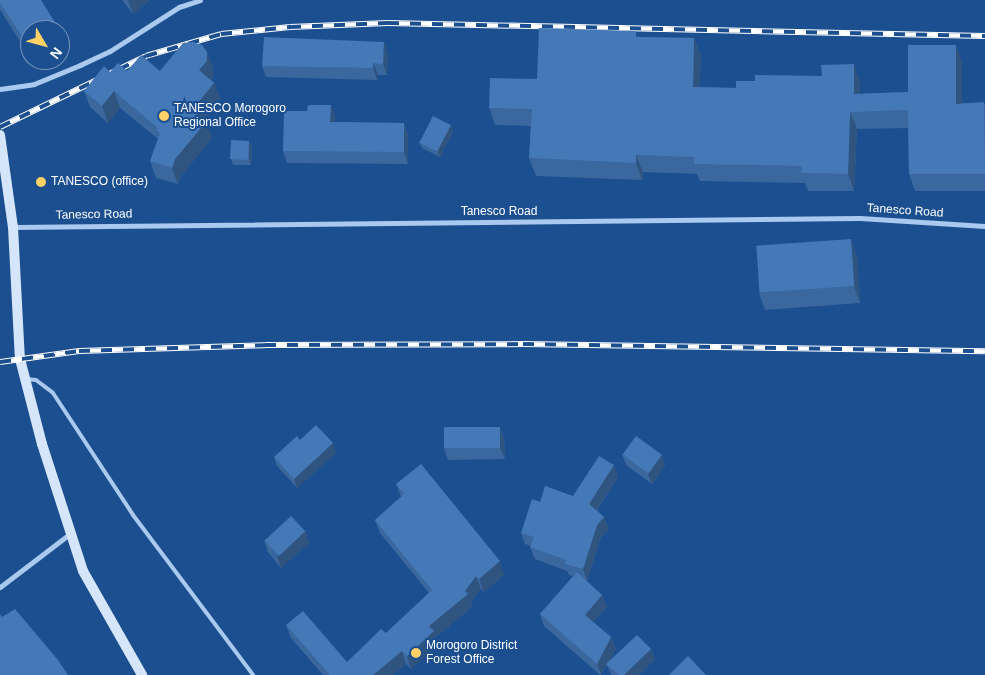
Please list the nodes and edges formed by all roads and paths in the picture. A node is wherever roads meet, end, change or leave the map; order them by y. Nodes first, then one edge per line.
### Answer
1 (200, 0) edge
2 (0, 89) edge
3 (0, 135) edge
4 (985, 226) edge
5 (13, 227) junction
6 (26, 379) junction
7 (71, 533) junction
8 (0, 586) edge
9 (142, 675) edge
10 (253, 675) edge

1 - 2 street
3 - 5 main road
4 - 5 street, Tanesco Road
5 - 6 main road
6 - 7 main road
6 - 10 lane
7 - 8 street
7 - 9 main road

